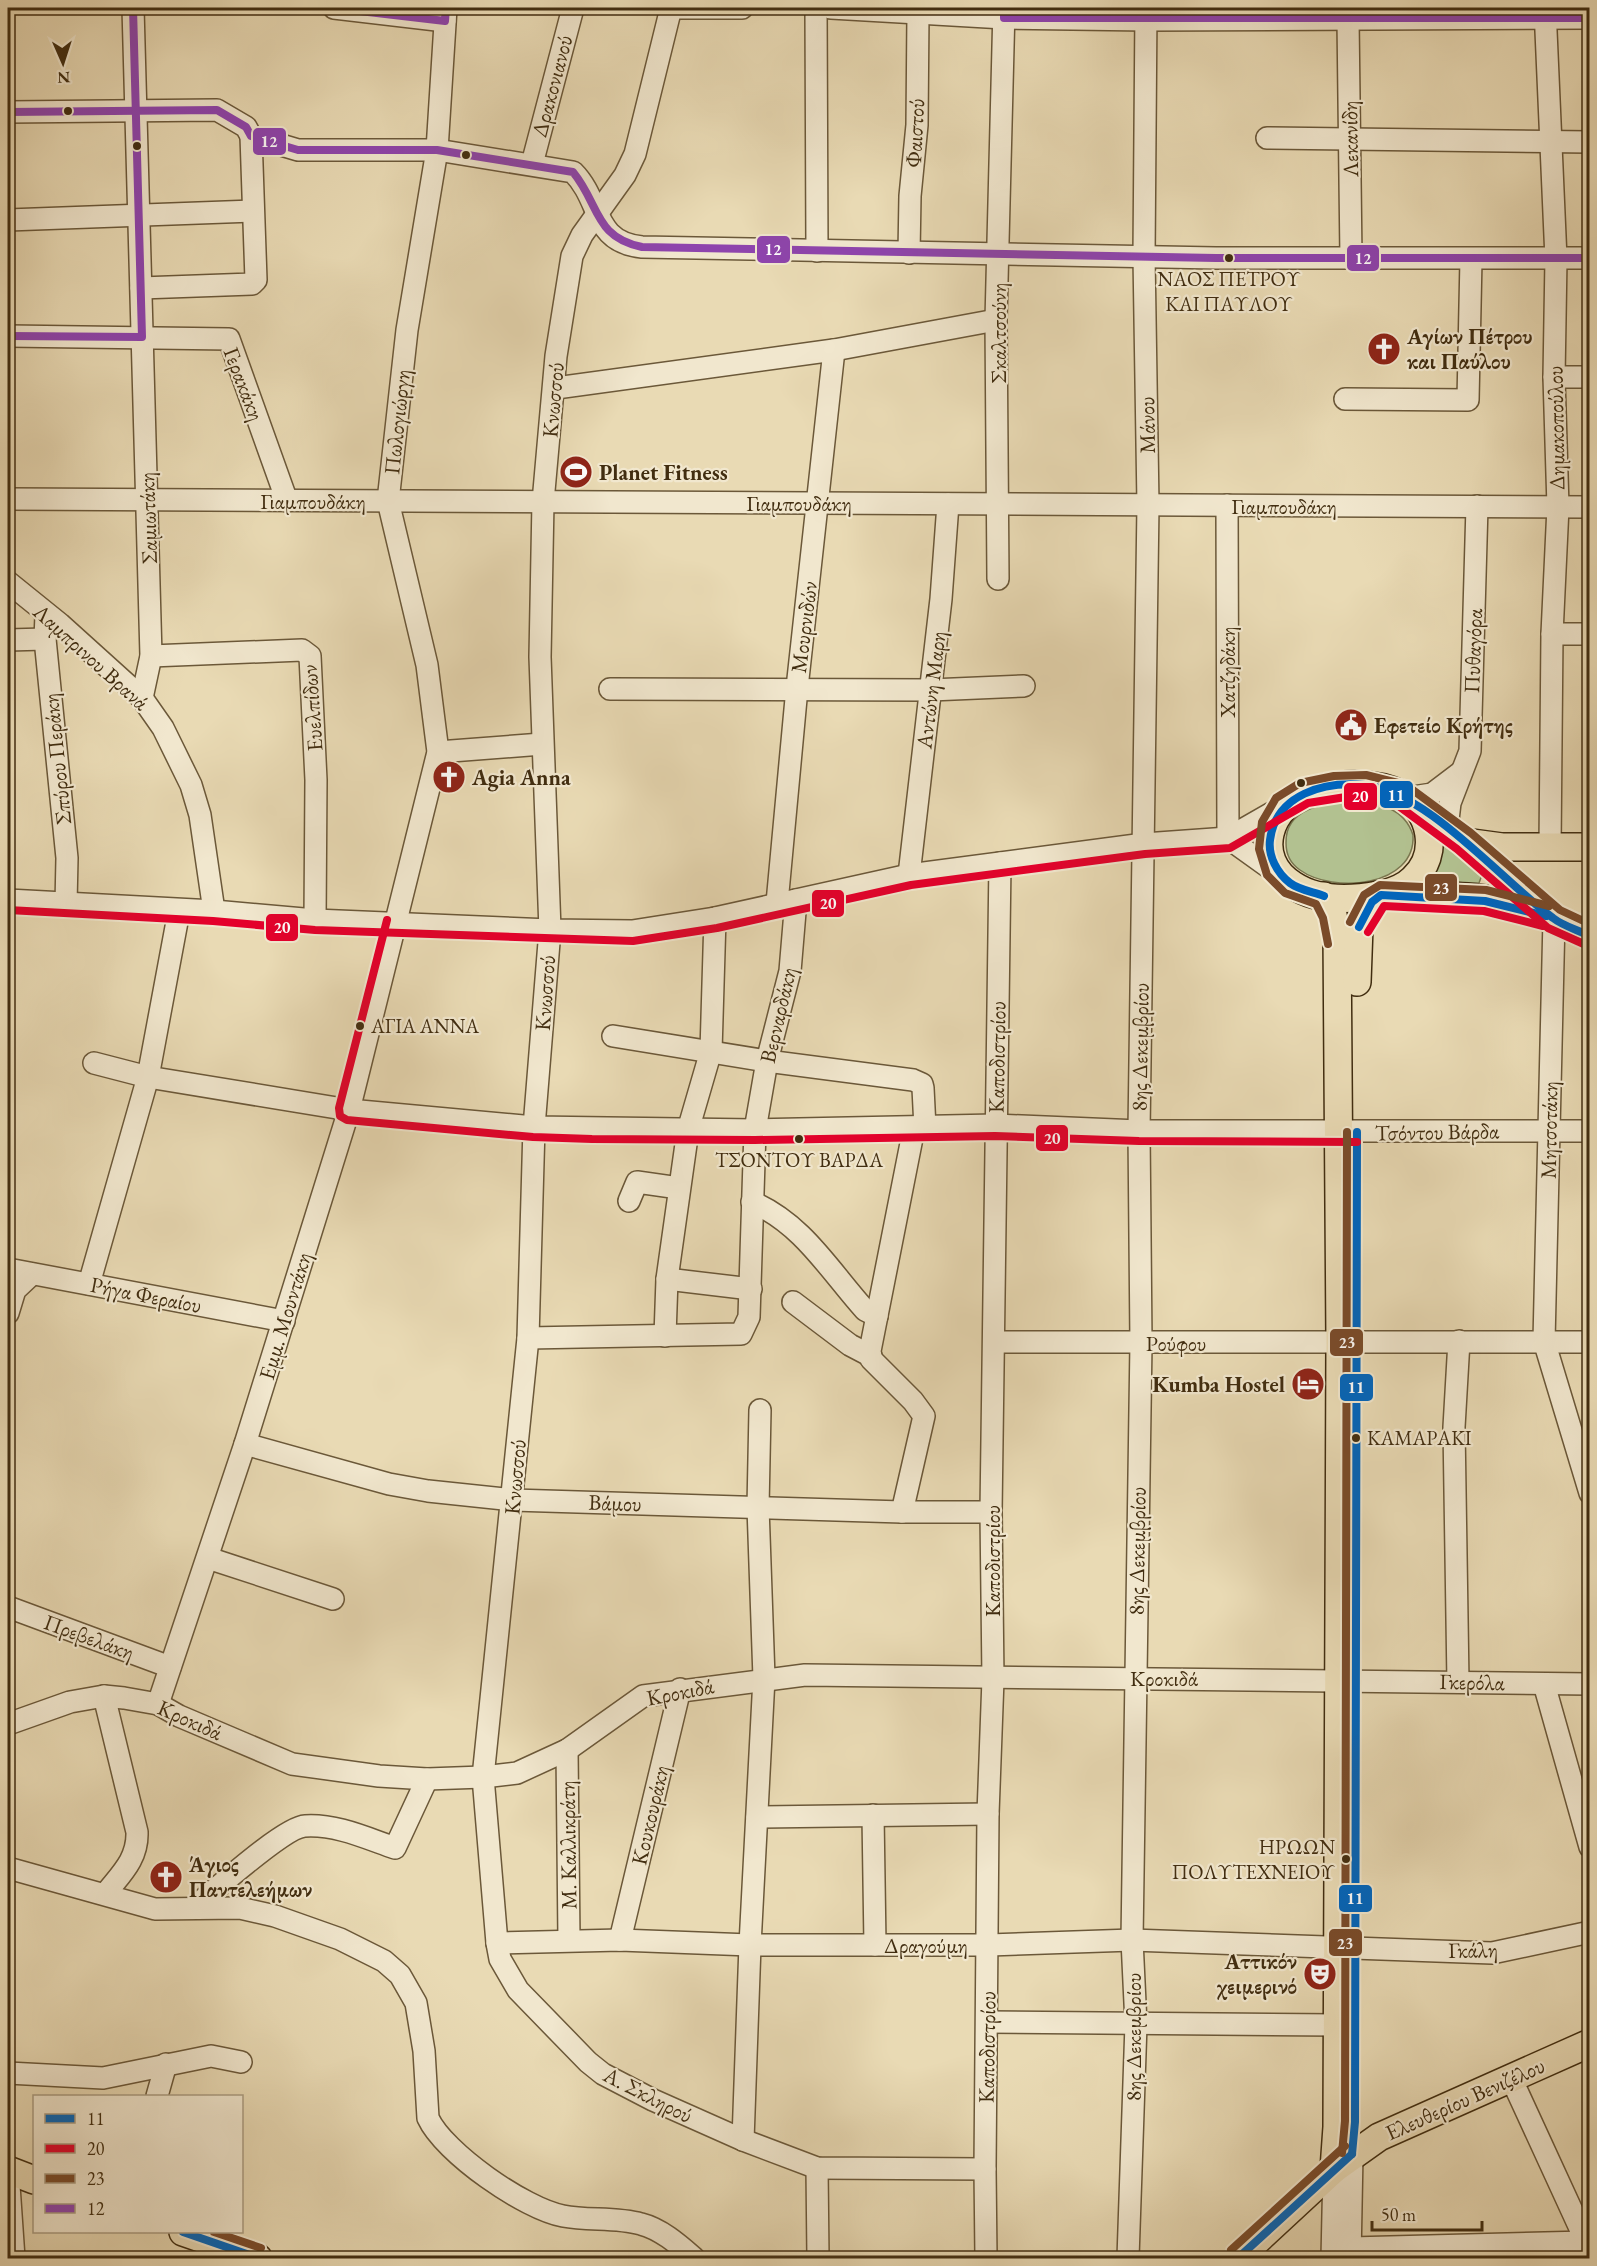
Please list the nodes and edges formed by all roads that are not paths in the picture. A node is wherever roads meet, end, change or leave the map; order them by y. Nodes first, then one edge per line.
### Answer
1 (134, 8) edge
2 (334, 8) edge
3 (573, 8) edge
4 (670, 8) edge
5 (742, 8) edge
6 (816, 8) edge
7 (831, 8) edge
8 (918, 13) junction
9 (1004, 13) edge
10 (1545, 13) edge
11 (445, 14) edge
12 (1147, 14) edge
13 (1590, 18) edge
14 (1348, 19) junction
15 (135, 111) junction
16 (8, 112) edge
17 (250, 136) junction
18 (1267, 138) dead end
19 (1351, 139) junction
20 (1552, 141) junction
21 (1590, 142) edge
22 (437, 150) junction
23 (532, 164) junction
24 (253, 211) junction
25 (139, 214) junction
26 (597, 214) junction
27 (8, 220) edge
28 (817, 251) junction
29 (909, 253) junction
30 (999, 255) junction
31 (1144, 256) junction
32 (1351, 258) junction
33 (1590, 258) edge
34 (1471, 259) junction
35 (1556, 259) junction
36 (141, 288) junction
37 (996, 320) junction
38 (8, 336) edge
39 (142, 337) junction
40 (834, 350) junction
41 (1554, 377) junction
42 (1590, 377) edge
43 (556, 388) junction
44 (1345, 399) dead end
45 (8, 499) edge
46 (148, 500) junction
47 (287, 501) junction
48 (388, 501) junction
49 (543, 502) junction
50 (818, 503) junction
51 (948, 504) junction
52 (999, 504) junction
53 (1149, 505) junction
54 (1227, 505) junction
55 (1477, 506) junction
56 (1558, 507) junction
57 (1590, 507) edge
58 (998, 579) dead end
59 (8, 582) edge
60 (46, 615) junction
61 (1552, 634) junction
62 (1590, 634) edge
63 (45, 639) junction
64 (8, 640) edge
65 (151, 656) junction
66 (1024, 686) dead end
67 (610, 688) dead end
68 (797, 688) junction
69 (931, 690) junction
70 (142, 698) junction
71 (542, 744) junction
72 (438, 752) junction
73 (1464, 770) junction
74 (1413, 804) junction
75 (1284, 805) junction
76 (1456, 835) junction
77 (1228, 838) junction
78 (1144, 844) junction
79 (1590, 847) edge
80 (1550, 848) junction
81 (1000, 863) junction
82 (909, 875) junction
83 (1283, 877) junction
84 (1507, 878) junction
85 (1379, 895) junction
86 (1324, 896) junction
87 (1461, 896) junction
88 (8, 900) edge
89 (787, 901) junction
90 (66, 904) junction
91 (214, 910) junction
92 (179, 911) junction
93 (715, 918) junction
94 (1554, 919) junction
95 (315, 920) junction
96 (397, 923) junction
97 (550, 930) junction
98 (1348, 934) junction
99 (1590, 936) edge
100 (613, 1036) dead end
101 (711, 1051) junction
102 (767, 1061) junction
103 (94, 1064) dead end
104 (148, 1077) junction
105 (349, 1110) junction
106 (995, 1125) junction
107 (534, 1127) junction
108 (919, 1128) junction
109 (688, 1130) junction
110 (755, 1130) junction
111 (1139, 1131) junction
112 (1549, 1131) junction
113 (1590, 1131) edge
114 (1348, 1132) junction
115 (679, 1188) junction
116 (629, 1201) dead end
117 (752, 1202) junction
118 (8, 1269) edge
119 (32, 1274) junction
120 (667, 1279) junction
121 (89, 1284) junction
122 (751, 1288) junction
123 (793, 1302) dead end
124 (8, 1313) edge
125 (877, 1316) junction
126 (284, 1321) junction
127 (665, 1336) junction
128 (528, 1338) junction
129 (1459, 1341) junction
130 (1544, 1341) junction
131 (994, 1342) junction
132 (1348, 1342) junction
133 (1590, 1342) edge
134 (1141, 1343) junction
135 (871, 1356) junction
136 (760, 1410) dead end
137 (245, 1444) junction
138 (1590, 1493) edge
139 (513, 1500) junction
140 (758, 1507) junction
141 (902, 1512) junction
142 (991, 1512) junction
143 (208, 1558) junction
144 (333, 1599) dead end
145 (8, 1607) edge
146 (170, 1667) junction
147 (764, 1678) junction
148 (1135, 1678) junction
149 (993, 1679) junction
150 (1346, 1680) junction
151 (1458, 1682) junction
152 (1544, 1684) junction
153 (1590, 1684) edge
154 (680, 1689) junction
155 (104, 1696) junction
156 (158, 1704) junction
157 (8, 1724) edge
158 (567, 1750) junction
159 (483, 1777) junction
160 (428, 1779) junction
161 (988, 1814) junction
162 (873, 1815) junction
163 (757, 1817) junction
164 (1590, 1847) edge
165 (8, 1868) edge
166 (106, 1893) junction
167 (193, 1908) junction
168 (1590, 1932) edge
169 (569, 1940) junction
170 (620, 1940) junction
171 (1132, 1940) junction
172 (497, 1942) junction
173 (750, 1945) junction
174 (875, 1945) junction
175 (989, 1945) junction
176 (1346, 1948) junction
177 (987, 2022) junction
178 (1136, 2024) junction
179 (1337, 2025) junction
180 (1590, 2043) edge
181 (241, 2062) dead end
182 (166, 2064) junction
183 (8, 2073) edge
184 (1511, 2078) junction
185 (158, 2095) edge
186 (743, 2140) junction
187 (1343, 2161) junction
188 (817, 2168) junction
189 (984, 2169) junction
190 (8, 2170) edge
191 (33, 2180) edge
192 (186, 2233) edge
193 (1588, 2246) edge
194 (1351, 2253) edge
195 (14, 2259) edge
196 (258, 2259) edge
197 (694, 2259) edge
198 (818, 2259) edge
199 (986, 2259) edge
200 (1128, 2259) edge
201 (1238, 2259) edge
202 (1332, 2259) edge

1 - 15 street, Σαμιωτάκη
2 - 11 street
3 - 23 street, Δρακονιανού
4 - 5 street
4 - 26 street, Κνωσσού
6 - 28 street
7 - 8 street
8 - 9 street
8 - 29 street, Φαιστού
9 - 12 street
9 - 30 street, Σκαλτσούνη
10 - 13 street
10 - 14 street
10 - 20 street, Δημακοπούλου
11 - 22 street, Πωλογιώργη
12 - 14 street
12 - 31 street, Μάνου
14 - 19 street, Λεκανίδη
15 - 16 street
15 - 17 street
15 - 25 street, Σαμιωτάκη
17 - 22 street
17 - 24 street
18 - 19 street
19 - 20 street
19 - 32 street, Λεκανίδη
20 - 21 street
20 - 35 street, Δημακοπούλου
22 - 23 street
22 - 48 street, Πωλογιώργη
23 - 26 street
24 - 25 street
24 - 36 street
25 - 27 street
25 - 36 street, Σαμιωτάκη
26 - 28 street
26 - 43 street, Κνωσσού
28 - 29 street
29 - 30 street
30 - 31 street
30 - 37 street, Σκαλτσούνη
31 - 32 street
31 - 53 street, Μάνου
32 - 34 street
33 - 35 street
34 - 35 street
34 - 44 street
35 - 41 street, Δημακοπούλου
36 - 39 street, Σαμιωτάκη
37 - 40 street
37 - 52 street, Σκαλτσούνη
38 - 39 street, Γερακάκη
39 - 46 street, Σαμιωτάκη
39 - 47 street, Γερακάκη
40 - 43 street
40 - 50 street, Μουρνιδών
41 - 42 street
41 - 56 street, Δημακοπούλου
43 - 49 street, Κνωσσού
45 - 46 street, Γιαμπουδάκη
46 - 47 street, Γιαμπουδάκη
46 - 65 street, Σαμιωτάκη
47 - 48 street, Γιαμπουδάκη
48 - 49 street, Γιαμπουδάκη
48 - 72 street, Πωλογιώργη
49 - 50 street, Γιαμπουδάκη
49 - 71 street, Κνωσσού
50 - 51 street, Γιαμπουδάκη
50 - 68 street, Μουρνιδών
51 - 52 street, Γιαμπουδάκη
51 - 69 street, Αντώνη Μαρη
52 - 53 street, Γιαμπουδάκη
52 - 58 street, Σκαλτσούνη
53 - 54 street, Γιαμπουδάκη
53 - 78 street, Μάνου
54 - 55 street, Γιαμπουδάκη
54 - 77 street, Χατζηδάκη
55 - 56 street, Γιαμπουδάκη
55 - 73 street, Πυθαγόρα
56 - 57 street, Γιαμπουδάκη
56 - 61 street, Δημακοπούλου
59 - 60 street, Λαμπρινου Βρανά
60 - 63 street, Σπύρου Περάκη
60 - 70 street, Λαμπρινου Βρανά
61 - 62 street
61 - 80 street, Δημακοπούλου
63 - 64 street
63 - 90 street, Σπύρου Περάκη
65 - 70 street, Σαμιωτάκη
65 - 95 street, Ευελπίδων
66 - 69 street
67 - 68 street
68 - 69 street
68 - 89 street, Μουρνιδών
69 - 82 street, Αντώνη Μαρη
70 - 91 street, Λαμπρινου Βρανά
71 - 72 street
71 - 97 street, Κνωσσού
72 - 96 street, Πωλογιώργη
73 - 74 street
73 - 76 street, Πυθαγόρα
74 - 75 main road
74 - 76 main road
74 - 85 main road
75 - 77 street
75 - 83 main road
76 - 80 main road
76 - 84 main road
77 - 78 street
77 - 83 street
78 - 81 street
78 - 111 street, 8ης Δεκεμβρίου
79 - 80 main road
80 - 84 main road
81 - 82 street
81 - 106 street, Καποδιστρίου
82 - 89 street
83 - 86 main road
84 - 87 main road
84 - 94 main road
85 - 86 main road
85 - 87 main road
85 - 98 main road
86 - 98 main road
87 - 94 main road
88 - 90 street
89 - 93 street
89 - 102 street, Βερναρδάκη
90 - 92 street
91 - 92 street
91 - 95 street
92 - 104 street
93 - 97 street
93 - 101 street
94 - 99 main road
94 - 112 street, Μητσοτάκη
95 - 96 street
96 - 97 street
96 - 105 street, Εμμ. Μουντάκη
97 - 107 street, Κνωσσού
98 - 114 main road
100 - 101 street
101 - 102 street
101 - 109 street
102 - 108 street
102 - 110 street, Βερναρδάκη
103 - 104 street, Τσόντου Βάρδα
104 - 105 street, Τσόντου Βάρδα
104 - 121 street
105 - 107 street, Τσόντου Βάρδα
105 - 126 street, Εμμ. Μουντάκη
106 - 108 street, Τσόντου Βάρδα
106 - 111 street, Τσόντου Βάρδα
106 - 131 street, Καποδιστρίου
107 - 109 street, Τσόντου Βάρδα
107 - 128 street, Κνωσσού
108 - 110 street, Τσόντου Βάρδα
108 - 125 street
109 - 110 street, Τσόντου Βάρδα
109 - 115 street
110 - 117 street, Βερναρδάκη
111 - 114 street, Τσόντου Βάρδα
111 - 134 street, 8ης Δεκεμβρίου
112 - 113 street, Τσόντου Βάρδα
112 - 114 street, Τσόντου Βάρδα
112 - 130 street, Μητσοτάκη
114 - 132 main road
115 - 116 street
115 - 120 street
117 - 122 street, Βερναρδάκη
117 - 125 street
118 - 119 street, Ρήγα Φεραίου
119 - 121 street, Ρήγα Φεραίου
119 - 124 street
120 - 122 street
120 - 127 street
121 - 126 street, Ρήγα Φεραίου
122 - 127 street, Βερναρδάκη
123 - 135 street
125 - 135 street
126 - 137 street, Εμμ. Μουντάκη
127 - 128 street
128 - 139 street, Κνωσσού
129 - 130 street, Ρούφου
129 - 132 street, Ρούφου
129 - 151 street
130 - 133 street, Ρούφου
130 - 138 street, Μητσοτάκη
131 - 134 street, Ρούφου
131 - 142 street, Καποδιστρίου
132 - 134 street, Ρούφου
132 - 150 main road
134 - 148 street, 8ης Δεκεμβρίου
135 - 141 street
136 - 140 street
137 - 139 street, Βάμου
137 - 143 street, Εμμ. Μουντάκη
139 - 140 street, Βάμου
139 - 159 street, Κνωσσού
140 - 141 street, Βάμου
140 - 147 street
141 - 142 street, Βάμου
142 - 149 street, Καποδιστρίου
143 - 144 street
143 - 146 street, Εμμ. Μουντάκη
145 - 146 street, Πρεβελάκη
146 - 156 street, Εμμ. Μουντάκη
147 - 149 street, Κροκιδά
147 - 154 street, Κροκιδά
147 - 163 street
148 - 149 street, Κροκιδά
148 - 150 street, Κροκιδά
148 - 171 street, 8ης Δεκεμβρίου
149 - 161 street, Καποδιστρίου
150 - 151 street, Γκερόλα
150 - 176 main road
151 - 152 street, Γκερόλα
152 - 153 street, Γκερόλα
152 - 164 street
154 - 158 street, Κροκιδά
154 - 170 street, Κουκουράκη
155 - 156 street, Κροκιδά
155 - 157 street, Κροκιδά
155 - 166 street
156 - 160 street, Κροκιδά
158 - 159 street, Κροκιδά
158 - 169 street, Μ. Καλλικράτη
159 - 160 street, Κροκιδά
159 - 172 street, Α. Σκληρού
160 - 167 street
161 - 162 street
161 - 175 street, Καποδιστρίου
162 - 163 street
162 - 174 street
163 - 173 street
165 - 166 street
166 - 167 street
167 - 197 street
168 - 176 street, Γκάλη
169 - 170 street, Δραγούμη
169 - 172 street, Δραγούμη
170 - 173 street, Δραγούμη
171 - 175 street, Δραγούμη
171 - 176 street, Δραγούμη
171 - 178 street, 8ης Δεκεμβρίου
172 - 186 street, Α. Σκληρού
173 - 174 street, Δραγούμη
173 - 186 street
174 - 175 street, Δραγούμη
175 - 177 street, Καποδιστρίου
176 - 179 main road
176 - 187 main road
177 - 178 street
177 - 189 street, Καποδιστρίου
178 - 179 street
178 - 200 street, 8ης Δεκεμβρίου
179 - 187 main road
180 - 184 main road, Ελευθερίου Βενιζέλου
181 - 182 street
182 - 183 street
182 - 185 street
184 - 187 main road, Ελευθερίου Βενιζέλου
184 - 193 street
186 - 188 street, Α. Σκληρού
187 - 194 street
187 - 201 main road, Ελευθερίου Βενιζέλου
187 - 202 street
188 - 189 street, Α. Σκληρού
188 - 198 street
189 - 199 street, Καποδιστρίου
190 - 191 main road
190 - 195 street
192 - 196 main road
193 - 194 street

